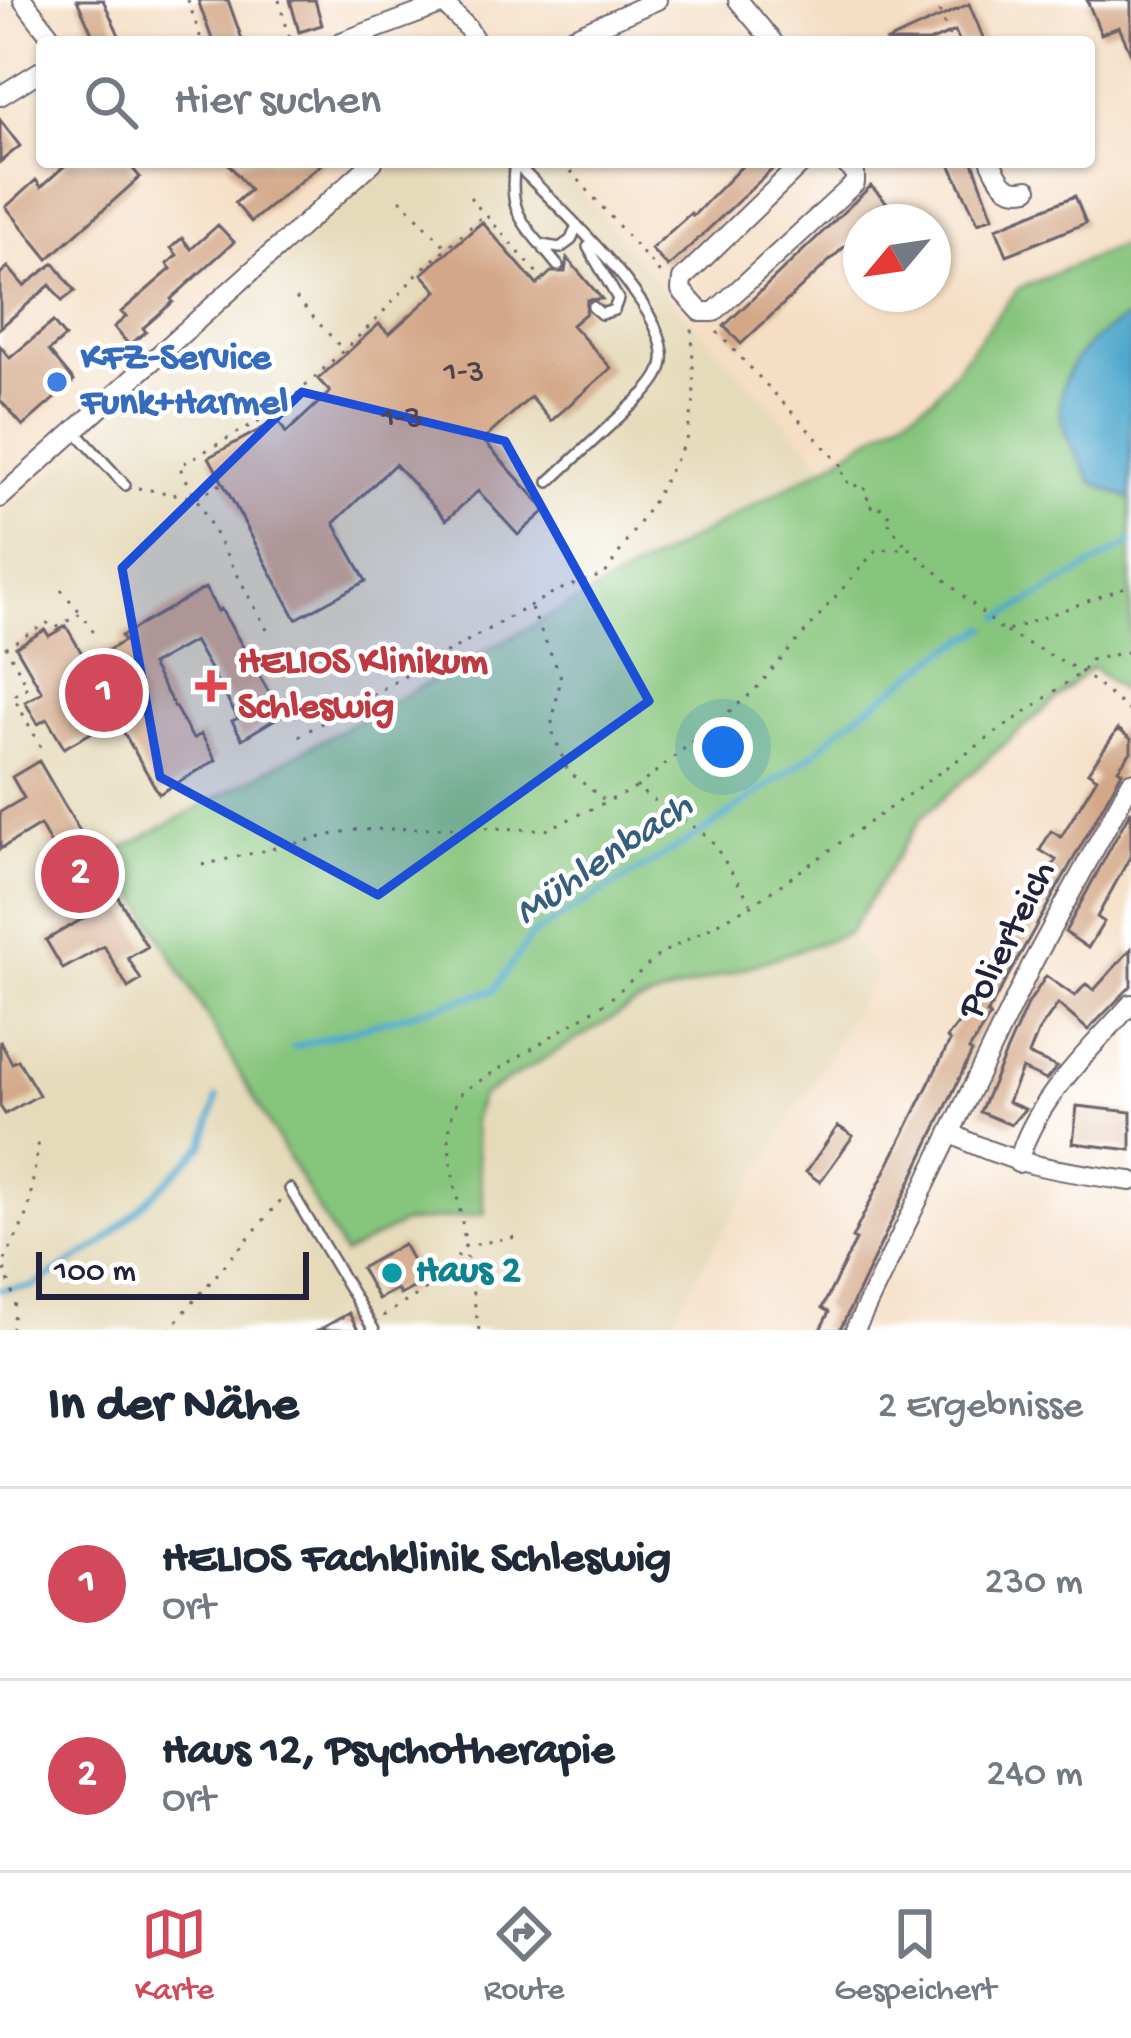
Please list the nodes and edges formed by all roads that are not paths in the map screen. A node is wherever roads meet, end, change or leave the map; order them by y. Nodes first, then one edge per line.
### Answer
1 (23, 0) edge
2 (657, 0) edge
3 (738, 0) edge
4 (442, 2) edge
5 (50, 36) edge
6 (356, 36) edge
7 (471, 36) edge
8 (576, 36) edge
9 (768, 36) edge
10 (36, 74) edge
11 (0, 96) edge
12 (366, 168) edge
13 (513, 168) edge
14 (519, 168) edge
15 (797, 168) edge
16 (850, 168) edge
17 (995, 168) edge
18 (1028, 189) dead end
19 (577, 228) junction
20 (541, 245) junction
21 (558, 266) dead end
22 (593, 307) dead end
23 (77, 433) junction
24 (549, 482) dead end
25 (125, 485) road end
26 (0, 498) edge
27 (1131, 782) edge
28 (1131, 1004) edge
29 (951, 1133) junction
30 (1018, 1163) junction
31 (1131, 1181) edge
32 (290, 1189) road end
33 (372, 1326) edge
34 (855, 1330) edge

1 - 5 street
2 - 8 street
3 - 9 street
4 - 6 street
4 - 7 street
10 - 11 street
12 - 23 street
13 - 20 lane
14 - 19 lane
15 - 16 street
17 - 18 street
19 - 20 lane
19 - 22 lane
19 - 24 lane
20 - 21 lane
23 - 25 lane
23 - 26 street
27 - 29 street, Polierteich
28 - 30 street
29 - 30 street
29 - 34 street, Polierteich
30 - 31 street
32 - 33 lane

